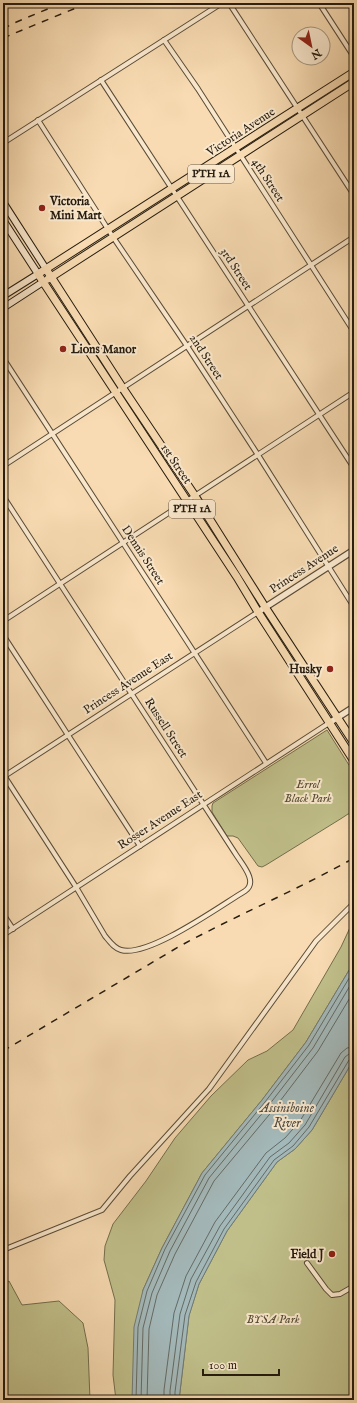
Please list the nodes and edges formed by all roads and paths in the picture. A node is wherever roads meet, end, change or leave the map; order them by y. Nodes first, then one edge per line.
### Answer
1 (222, 3) edge
2 (229, 3) edge
3 (319, 3) edge
4 (164, 40) junction
5 (354, 57) edge
6 (354, 72) edge
7 (102, 80) junction
8 (354, 82) edge
9 (297, 108) junction
10 (302, 115) junction
11 (38, 120) junction
12 (3, 143) edge
13 (236, 148) junction
14 (240, 156) junction
15 (172, 189) junction
16 (354, 195) edge
17 (177, 196) junction
18 (3, 202) edge
19 (3, 220) edge
20 (108, 229) junction
21 (113, 237) junction
22 (354, 237) edge
23 (311, 265) junction
24 (46, 269) junction
25 (38, 274) junction
26 (51, 277) junction
27 (43, 282) junction
28 (3, 296) edge
29 (248, 306) junction
30 (3, 308) edge
31 (354, 332) edge
32 (187, 346) junction
33 (3, 358) edge
34 (122, 387) junction
35 (115, 392) junction
36 (354, 392) edge
37 (319, 415) junction
38 (52, 434) junction
39 (258, 455) junction
40 (3, 466) edge
41 (354, 468) edge
42 (3, 496) edge
43 (195, 496) junction
44 (187, 501) junction
45 (123, 542) junction
46 (354, 550) edge
47 (328, 566) junction
48 (61, 583) junction
49 (265, 607) junction
50 (354, 607) edge
51 (258, 612) junction
52 (3, 621) edge
53 (3, 635) edge
54 (195, 652) junction
55 (132, 694) junction
56 (354, 707) edge
57 (337, 718) junction
58 (329, 723) junction
59 (68, 735) junction
60 (354, 743) edge
61 (344, 746) junction
62 (354, 757) edge
63 (354, 761) edge
64 (266, 763) junction
65 (3, 776) edge
66 (204, 804) junction
67 (140, 846) junction
68 (76, 887) junction
69 (354, 903) edge
70 (3, 914) edge
71 (13, 929) junction
72 (3, 935) edge
73 (3, 1250) edge
74 (307, 1263) dead end
75 (354, 1286) edge

1 - 4 street
2 - 9 street
3 - 5 street
4 - 7 street
4 - 13 street, 4th Street
6 - 9 main road, Victoria Avenue / PTH 1A
7 - 11 street
7 - 15 street, 3rd Street
8 - 10 main road, Victoria Avenue / PTH 1A
9 - 10 street
9 - 13 main road, Victoria Avenue / PTH 1A
10 - 14 main road, Victoria Avenue / PTH 1A
10 - 16 street
11 - 12 street
11 - 20 street, 2nd Street
13 - 14 street, 4th Street
13 - 15 main road, Victoria Avenue / PTH 1A
14 - 17 main road, Victoria Avenue / PTH 1A
14 - 23 street, 4th Street
15 - 17 street, 3rd Street
15 - 20 main road, Victoria Avenue / PTH 1A
17 - 21 main road, Victoria Avenue / PTH 1A
17 - 29 street, 3rd Street
18 - 24 main road, 1st Street
19 - 25 main road, 1st Street
20 - 21 street, 2nd Street
20 - 24 main road, Victoria Avenue / PTH 1A
21 - 26 main road, Victoria Avenue / PTH 1A
21 - 32 street, 2nd Street
22 - 23 street
23 - 29 street
23 - 31 street, 4th Street
24 - 25 main road, Victoria Avenue / PTH 1A
24 - 26 main road, 1st Street / PTH 1A
25 - 27 main road, 1st Street / PTH 1A
25 - 28 main road
26 - 27 main road, Victoria Avenue / PTH 1A
26 - 34 main road, 1st Street / PTH 1A
27 - 30 main road
27 - 35 main road, 1st Street / PTH 1A
29 - 32 street
29 - 37 street, 3rd Street
32 - 34 street
32 - 39 street, 2nd Street
33 - 38 street, Dennis Street
34 - 35 street
34 - 43 main road, 1st Street / PTH 1A
35 - 38 street
35 - 44 main road, 1st Street / PTH 1A
36 - 37 street
37 - 39 street
37 - 41 street, 3rd Street
38 - 40 street
38 - 45 street, Dennis Street
39 - 43 street
39 - 47 street, 2nd Street
42 - 48 street, Russell Street
43 - 44 street
43 - 49 main road, 1st Street / PTH 1A
44 - 45 street
44 - 51 main road, 1st Street / PTH 1A
45 - 48 street
45 - 54 street, Dennis Street
46 - 47 street, Princess Avenue
47 - 49 street, Princess Avenue
47 - 50 street, 2nd Street
48 - 52 street
48 - 55 street, Russell Street
49 - 51 street, Princess Avenue East
49 - 57 main road, 1st Street / PTH 1A
51 - 54 street, Princess Avenue East
51 - 58 main road, 1st Street / PTH 1A
53 - 59 street
54 - 55 street, Princess Avenue East
54 - 64 street, Dennis Street
55 - 59 street, Princess Avenue East
55 - 66 street, Russell Street
56 - 57 street
57 - 58 street
57 - 60 main road, 1st Street / PTH 1A
58 - 61 main road, 1st Street / PTH 1A
58 - 64 street, Rosser Avenue East
59 - 65 street, Princess Avenue East
59 - 67 street
61 - 62 main road
61 - 63 main road, 1st Street
64 - 66 street, Rosser Avenue East
65 - 68 street
66 - 67 street, Rosser Avenue East
66 - 68 street, Russell Street
67 - 68 street, Rosser Avenue East
68 - 71 street, Rosser Avenue East
69 - 73 street
70 - 71 street
71 - 72 street, Rosser Avenue East
74 - 75 street

